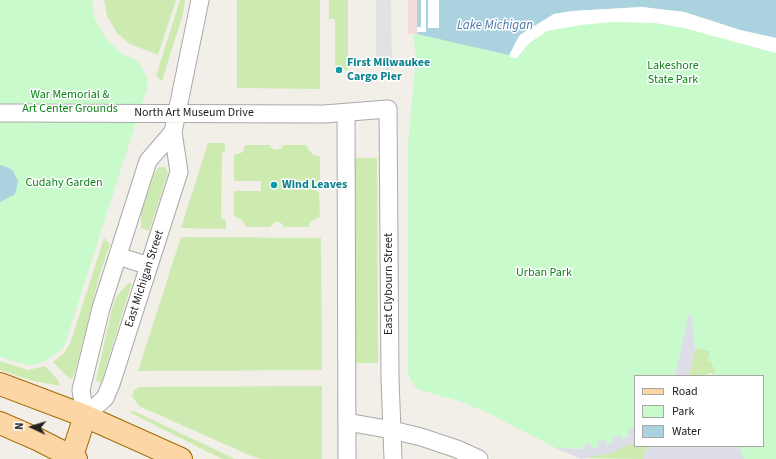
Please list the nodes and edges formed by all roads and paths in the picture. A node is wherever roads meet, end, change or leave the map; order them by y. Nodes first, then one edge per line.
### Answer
1 (200, 0) edge
2 (388, 109) joint
3 (0, 113) edge
4 (178, 113) junction
5 (346, 113) junction
6 (173, 132) junction
7 (118, 256) junction
8 (149, 266) junction
9 (0, 384) edge
10 (85, 416) junction
11 (347, 422) junction
12 (0, 423) edge
13 (392, 430) junction
14 (73, 458) edge
15 (181, 459) edge
16 (347, 459) edge
17 (393, 459) edge
18 (479, 459) edge

1 - 4 street, East Michigan Street
2 - 5 street, North Art Museum Drive
2 - 13 street, East Clybourn Street
3 - 4 street, North Art Museum Drive
4 - 5 street, North Art Museum Drive
4 - 6 street, East Michigan Street
5 - 11 street
6 - 7 street, East Michigan Street
6 - 8 street, East Michigan Street
7 - 8 street
7 - 10 street, East Michigan Street
8 - 10 street, East Michigan Street
9 - 10 main road
10 - 14 main road, East Michigan Street
10 - 15 main road
11 - 13 street
11 - 16 street
12 - 14 main road
13 - 17 street, East Clybourn Street
13 - 18 street

